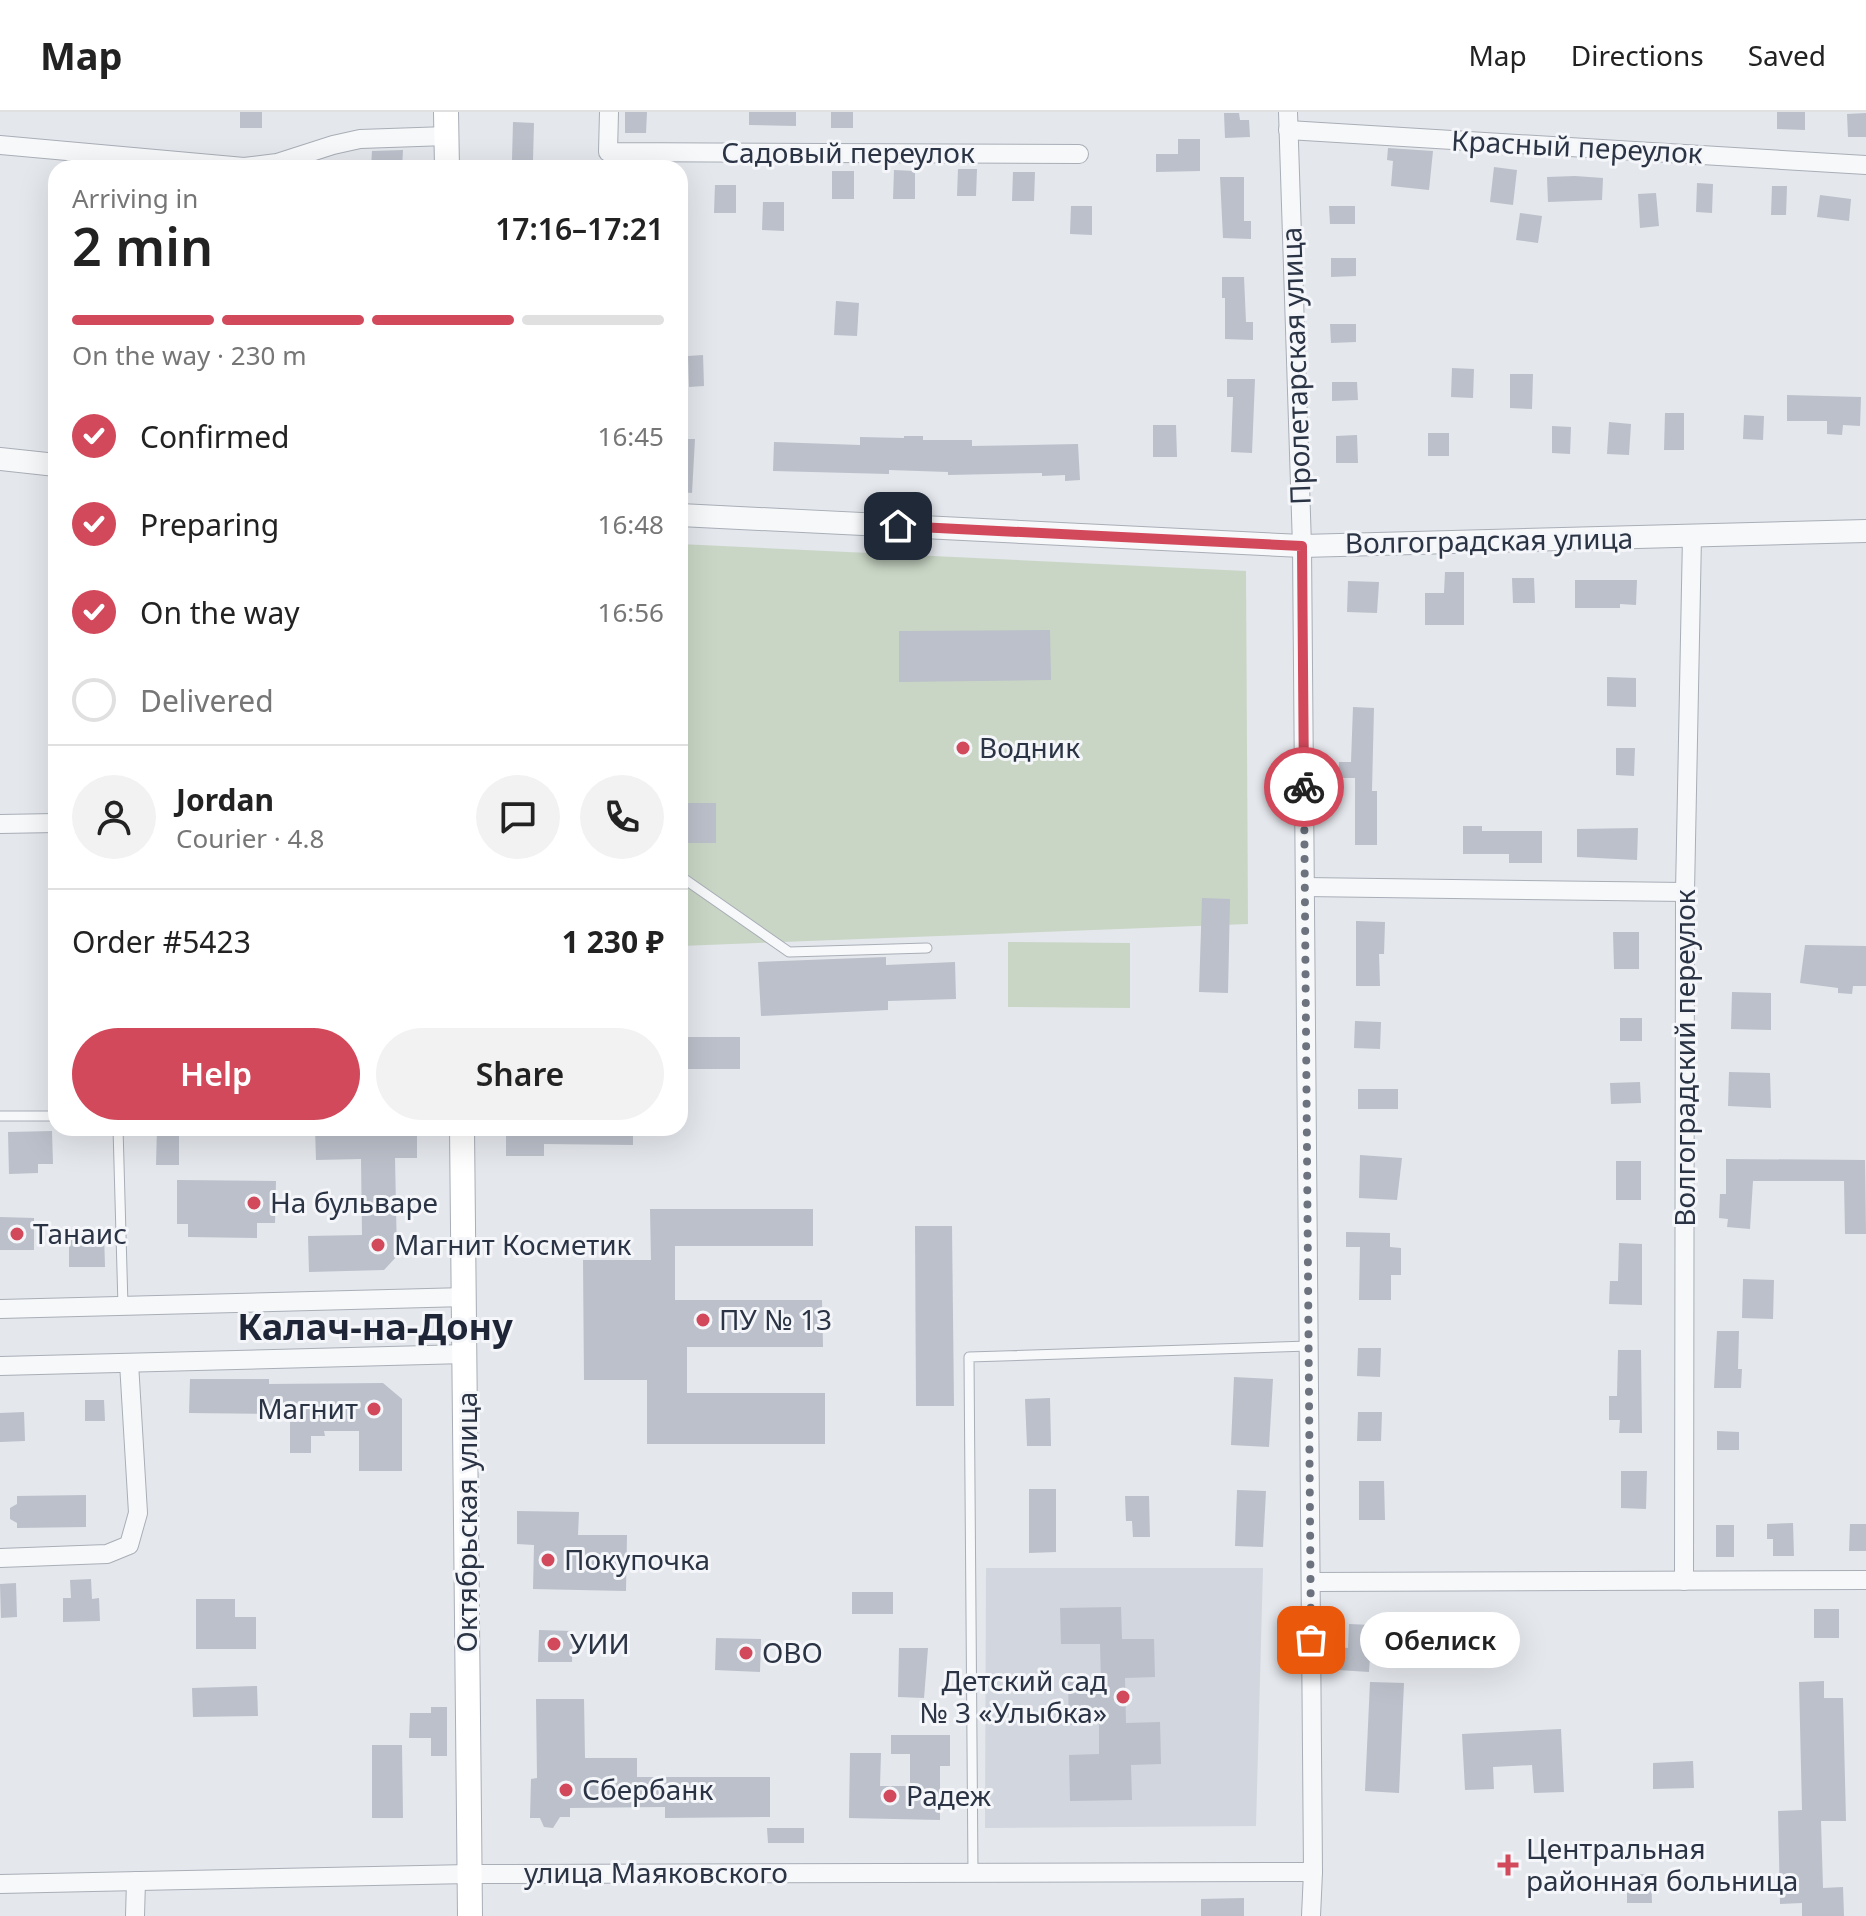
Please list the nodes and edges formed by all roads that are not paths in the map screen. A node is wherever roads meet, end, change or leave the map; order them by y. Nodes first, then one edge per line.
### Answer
1 (609, 112) edge
2 (1288, 121) edge
3 (446, 124) edge
4 (0, 145) edge
5 (1079, 154) dead end
6 (166, 160) edge
7 (286, 160) edge
8 (447, 160) edge
9 (1866, 165) edge
10 (0, 459) edge
11 (48, 464) edge
12 (688, 515) edge
13 (1866, 531) edge
14 (1692, 536) junction
15 (1302, 546) junction
16 (48, 823) edge
17 (0, 824) edge
18 (688, 882) edge
19 (1305, 887) junction
20 (1685, 892) junction
21 (927, 948) dead end
22 (0, 1116) edge
23 (48, 1116) edge
24 (118, 1136) edge
25 (462, 1136) edge
26 (466, 1297) junction
27 (123, 1306) junction
28 (0, 1309) edge
29 (1309, 1346) junction
30 (466, 1354) junction
31 (129, 1363) junction
32 (0, 1366) edge
33 (0, 1558) edge
34 (1866, 1580) edge
35 (1684, 1581) junction
36 (1311, 1582) junction
37 (1313, 1872) junction
38 (973, 1873) junction
39 (469, 1874) junction
40 (136, 1881) junction
41 (0, 1884) edge
42 (135, 1916) edge
43 (470, 1916) edge
44 (1311, 1916) edge

1 - 5 street, Садовый переулок
2 - 9 street, Красный переулок
2 - 15 street, Пролетарская улица
3 - 7 street
3 - 8 main road
4 - 6 street
10 - 11 street
12 - 15 street, Волгоградская улица
13 - 14 street, Волгоградская улица
14 - 15 street, Волгоградская улица
14 - 20 street, Волгоградский переулок
15 - 19 street, Пролетарская улица
16 - 17 street
18 - 21 lane
19 - 20 street
19 - 29 street, Пролетарская улица
20 - 35 street, Волгоградский переулок
22 - 23 lane
24 - 27 lane
25 - 26 main road, Октябрьская улица
26 - 27 street
26 - 30 main road, Октябрьская улица
27 - 28 street
29 - 36 street, Пролетарская улица
29 - 38 lane
30 - 31 street
30 - 39 main road, Октябрьская улица
31 - 32 street
31 - 33 street
34 - 35 street
35 - 36 street
36 - 37 street, Пролетарская улица
37 - 38 street, улица Маяковского
37 - 44 street, Пролетарская улица
38 - 39 street, улица Маяковского
39 - 40 street, улица Маяковского
39 - 43 main road, Октябрьская улица
40 - 41 street, улица Маяковского
40 - 42 street

